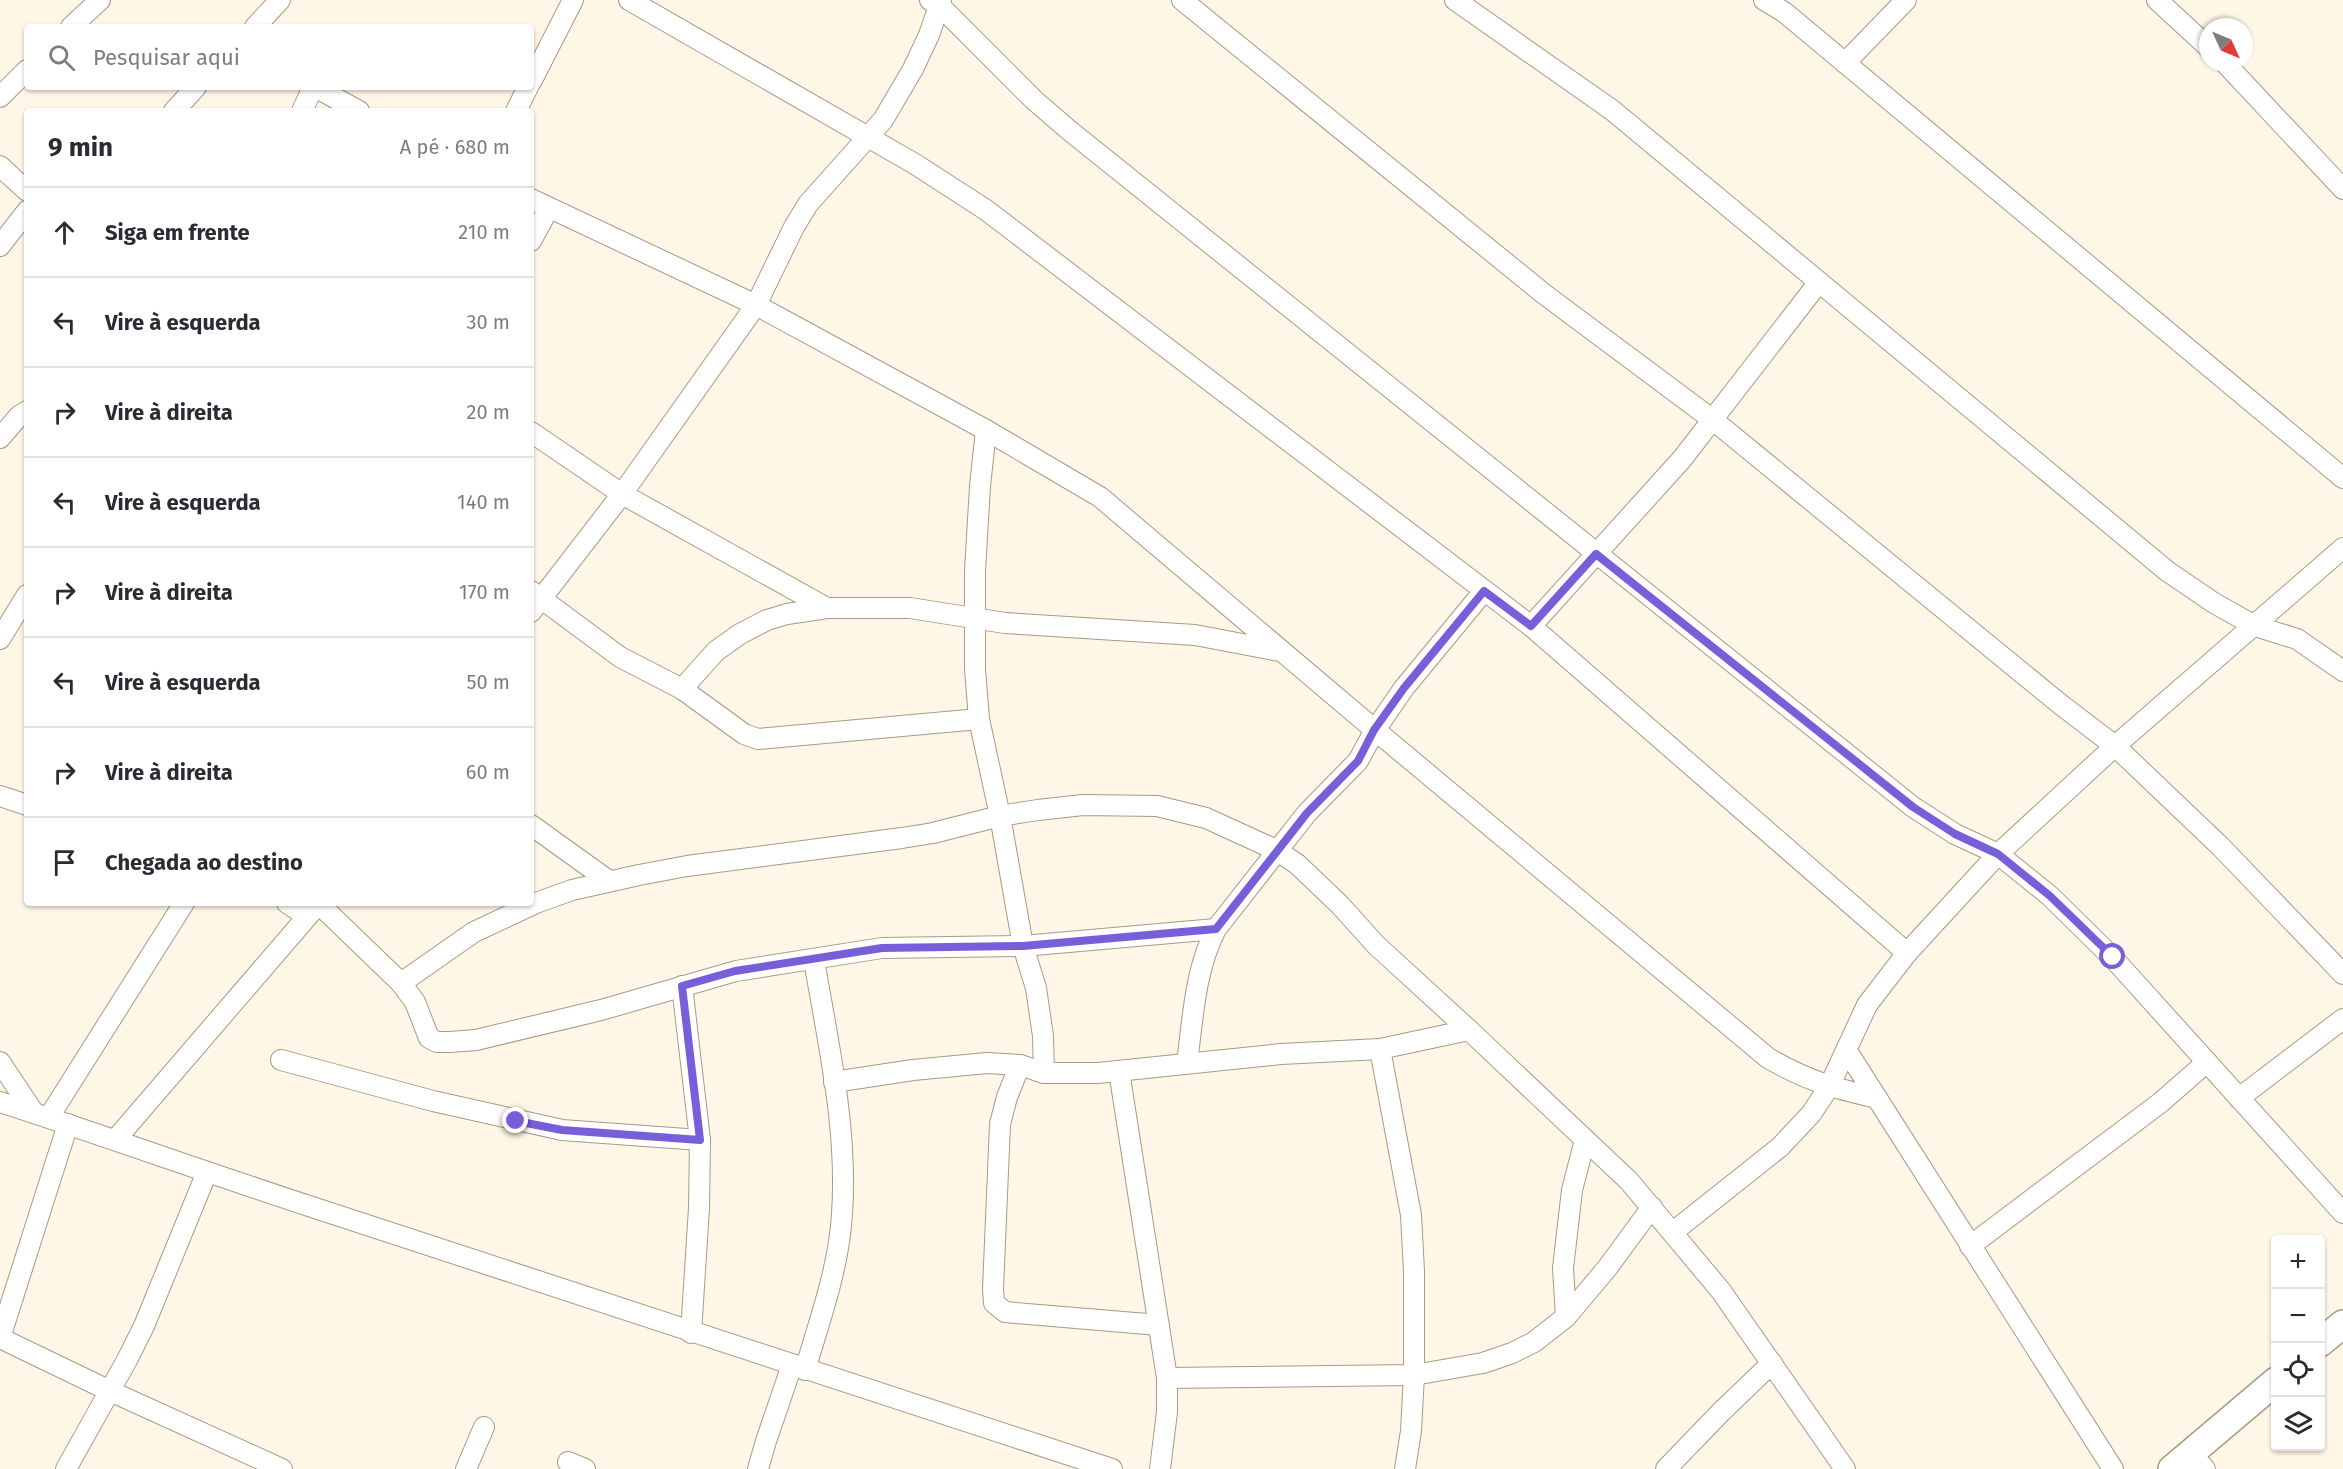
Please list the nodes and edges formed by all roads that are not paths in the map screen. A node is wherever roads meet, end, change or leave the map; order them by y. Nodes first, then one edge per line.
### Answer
1 (100, 0) edge
2 (280, 0) edge
3 (573, 0) edge
4 (629, 0) edge
5 (1182, 0) edge
6 (1455, 0) edge
7 (1764, 0) edge
8 (1906, 0) edge
9 (2157, 0) edge
10 (937, 2) edge
11 (74, 24) edge
12 (258, 24) edge
13 (2199, 39) edge
14 (1845, 63) junction
15 (2233, 72) edge
16 (24, 73) edge
17 (534, 76) edge
18 (193, 90) edge
19 (312, 90) edge
20 (320, 90) edge
21 (526, 90) edge
22 (0, 97) edge
23 (177, 108) edge
24 (304, 108) edge
25 (353, 108) edge
26 (518, 108) edge
27 (869, 137) junction
28 (0, 166) edge
29 (24, 188) edge
30 (2343, 189) edge
31 (534, 200) edge
32 (549, 208) junction
33 (24, 215) edge
34 (534, 236) edge
35 (0, 246) edge
36 (1819, 282) junction
37 (756, 305) junction
38 (24, 413) edge
39 (1713, 420) junction
40 (986, 430) junction
41 (534, 434) edge
42 (0, 438) edge
43 (2343, 478) edge
44 (622, 494) junction
45 (2343, 548) edge
46 (1596, 554) junction
47 (1484, 591) junction
48 (24, 600) edge
49 (534, 601) edge
50 (827, 608) junction
51 (975, 619) junction
52 (1531, 626) junction
53 (2255, 626) junction
54 (0, 638) edge
55 (1282, 651) junction
56 (2343, 671) edge
57 (682, 689) junction
58 (979, 719) junction
59 (1374, 730) junction
60 (2115, 746) junction
61 (0, 796) edge
62 (24, 804) edge
63 (1000, 816) junction
64 (534, 827) edge
65 (1276, 850) junction
66 (1998, 854) junction
67 (609, 881) junction
68 (534, 904) edge
69 (181, 906) edge
70 (530, 906) edge
71 (315, 908) edge
72 (1216, 929) junction
73 (1023, 946) junction
74 (1907, 953) junction
75 (814, 960) junction
76 (2342, 971) edge
77 (401, 983) junction
78 (682, 986) junction
79 (2343, 1019) edge
80 (1470, 1030) junction
81 (1380, 1049) junction
82 (1847, 1051) junction
83 (281, 1060) dead end
84 (0, 1062) edge
85 (2206, 1062) junction
86 (1187, 1063) junction
87 (1020, 1065) junction
88 (1119, 1071) junction
89 (1044, 1073) junction
90 (834, 1082) junction
91 (1829, 1087) junction
92 (1877, 1098) junction
93 (2239, 1098) junction
94 (0, 1102) edge
95 (41, 1115) junction
96 (68, 1124) junction
97 (116, 1139) junction
98 (700, 1140) junction
99 (1585, 1140) junction
100 (207, 1172) junction
101 (1652, 1207) junction
102 (2343, 1213) edge
103 (1673, 1232) junction
104 (1970, 1246) junction
105 (1566, 1317) junction
106 (2343, 1324) edge
107 (1159, 1325) junction
108 (691, 1333) junction
109 (0, 1338) edge
110 (2325, 1339) edge
111 (1772, 1364) junction
112 (799, 1367) junction
113 (1414, 1375) junction
114 (1167, 1377) junction
115 (2271, 1386) edge
116 (110, 1391) junction
117 (484, 1427) dead end
118 (2190, 1464) edge
119 (66, 1469) edge
120 (282, 1469) edge
121 (466, 1469) edge
122 (758, 1469) edge
123 (1112, 1469) edge
124 (1160, 1469) edge
125 (1405, 1469) edge
126 (1666, 1469) edge
127 (1845, 1469) edge
128 (2112, 1469) edge

1 - 11 street
2 - 12 street
3 - 17 street
4 - 27 street
5 - 39 street
6 - 36 street
7 - 14 street
8 - 14 street
9 - 13 street
10 - 27 street
10 - 46 street
14 - 43 street
15 - 30 street
16 - 22 street
18 - 23 street
19 - 24 street
20 - 25 street
21 - 26 street
27 - 37 street
27 - 47 street
28 - 29 street
31 - 32 street
32 - 34 street
32 - 37 street
33 - 35 street
36 - 39 street
36 - 53 street
37 - 40 street
37 - 44 street
38 - 42 street
39 - 46 street
39 - 60 street
40 - 51 street
40 - 55 street
41 - 44 street
44 - 49 street
44 - 50 street
45 - 53 street
46 - 52 street
46 - 66 street
47 - 52 street
47 - 59 street
48 - 54 street
49 - 57 street
50 - 51 street
50 - 57 street
51 - 55 street
51 - 58 street
52 - 74 street
53 - 56 street
53 - 60 street
55 - 59 street
57 - 58 street
58 - 63 street
59 - 65 street
59 - 91 street
60 - 66 street
60 - 76 street
61 - 62 street
63 - 65 street
63 - 67 street
63 - 73 street
64 - 67 street
65 - 72 street
65 - 80 street
66 - 74 street
66 - 85 street
67 - 68 street
69 - 95 street
70 - 77 street
71 - 77 street
71 - 97 street
72 - 73 street
72 - 86 street
73 - 75 street
73 - 89 street
74 - 82 street
75 - 78 street
75 - 90 street
77 - 78 street
78 - 98 street
79 - 93 street
80 - 81 street
80 - 99 street
81 - 86 street
81 - 113 street
82 - 91 street
82 - 92 street
83 - 98 street
84 - 95 street
85 - 93 street
85 - 104 street
86 - 88 street
87 - 89 street
87 - 90 street
87 - 107 street
88 - 89 street
88 - 107 street
90 - 112 street
91 - 92 street
91 - 103 street
92 - 104 street
93 - 102 street
94 - 95 street
95 - 96 street
96 - 97 street
96 - 109 street
97 - 100 street
98 - 108 street
99 - 101 street
99 - 105 street
100 - 108 street
100 - 116 street
101 - 103 street
101 - 105 street
103 - 111 street
104 - 128 street
105 - 113 street
106 - 110 main road
107 - 114 street
108 - 112 street
109 - 116 street
111 - 126 street
111 - 127 street
112 - 122 street
112 - 123 street
113 - 114 street
113 - 125 street
114 - 124 street
115 - 118 main road
116 - 119 street
116 - 120 street
117 - 121 street

